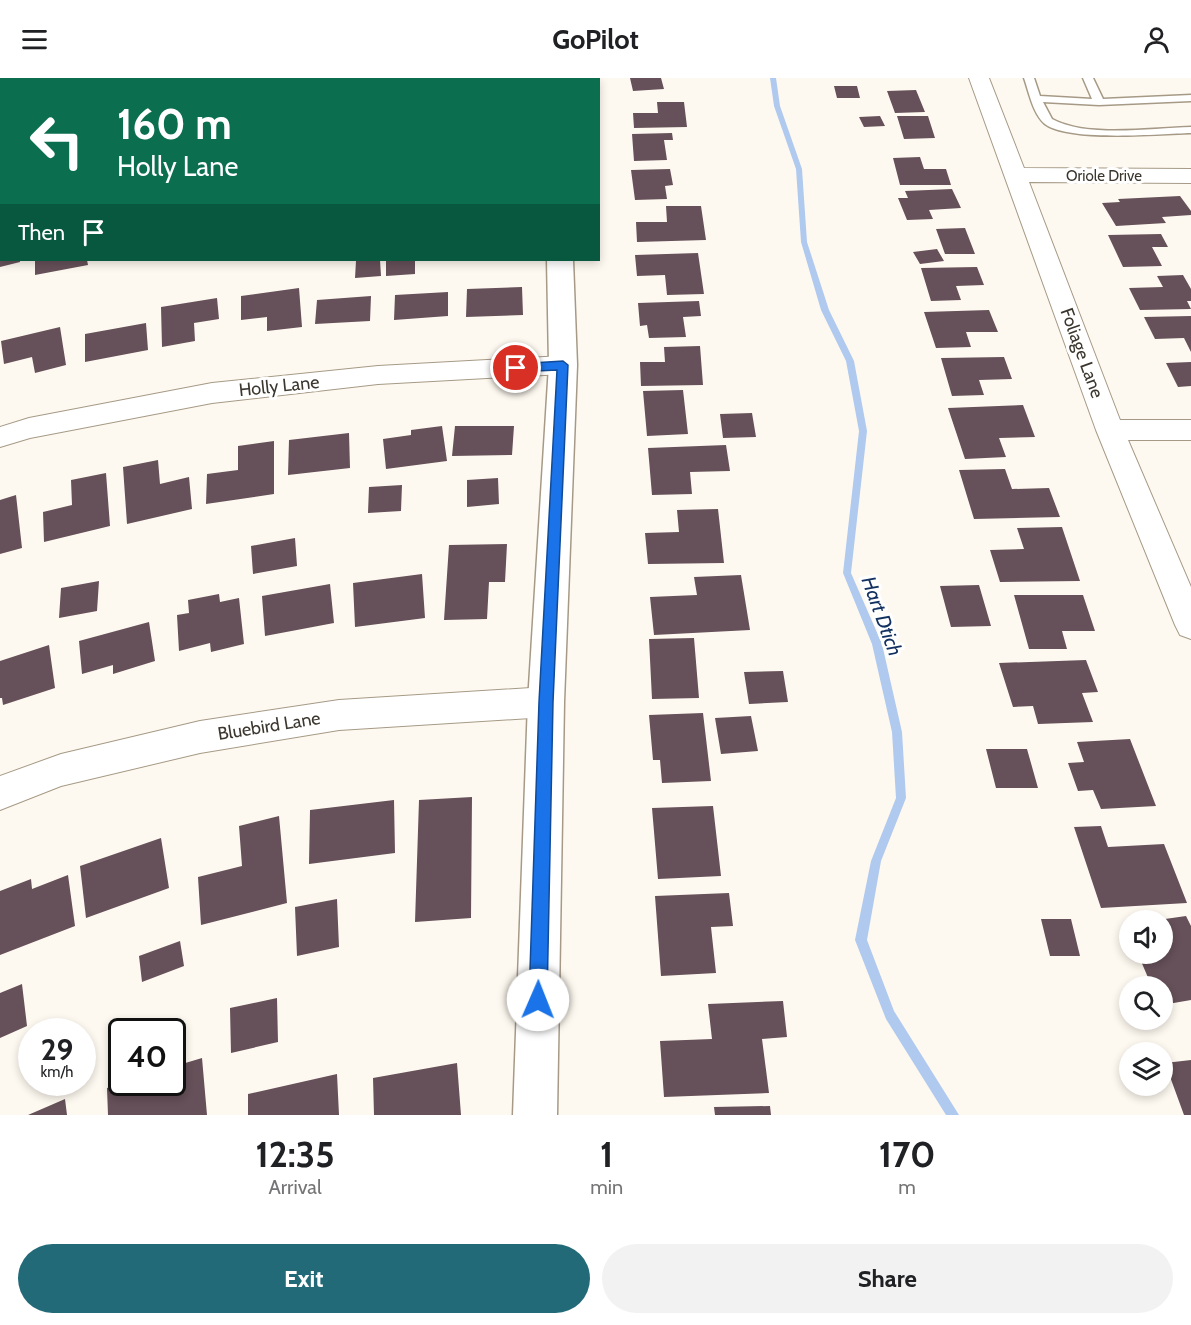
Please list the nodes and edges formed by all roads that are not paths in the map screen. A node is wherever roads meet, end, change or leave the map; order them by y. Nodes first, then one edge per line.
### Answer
1 (979, 78) edge
2 (1029, 78) edge
3 (1088, 78) edge
4 (1191, 98) edge
5 (1038, 99) junction
6 (1100, 102) junction
7 (1191, 130) edge
8 (1016, 175) junction
9 (1191, 176) edge
10 (560, 261) edge
11 (563, 365) junction
12 (1110, 429) junction
13 (1191, 430) edge
14 (0, 437) edge
15 (1191, 625) edge
16 (546, 702) junction
17 (0, 793) edge
18 (535, 1115) edge

1 - 8 street, Foliage Lane
2 - 5 lane
3 - 6 lane
4 - 6 lane
5 - 6 lane
5 - 7 lane
8 - 9 street, Oriole Drive
8 - 12 street, Foliage Lane
10 - 11 street
11 - 14 street, Holly Lane
11 - 16 street
12 - 13 street
12 - 15 street, Foliage Lane
16 - 17 street, Bluebird Lane
16 - 18 street

